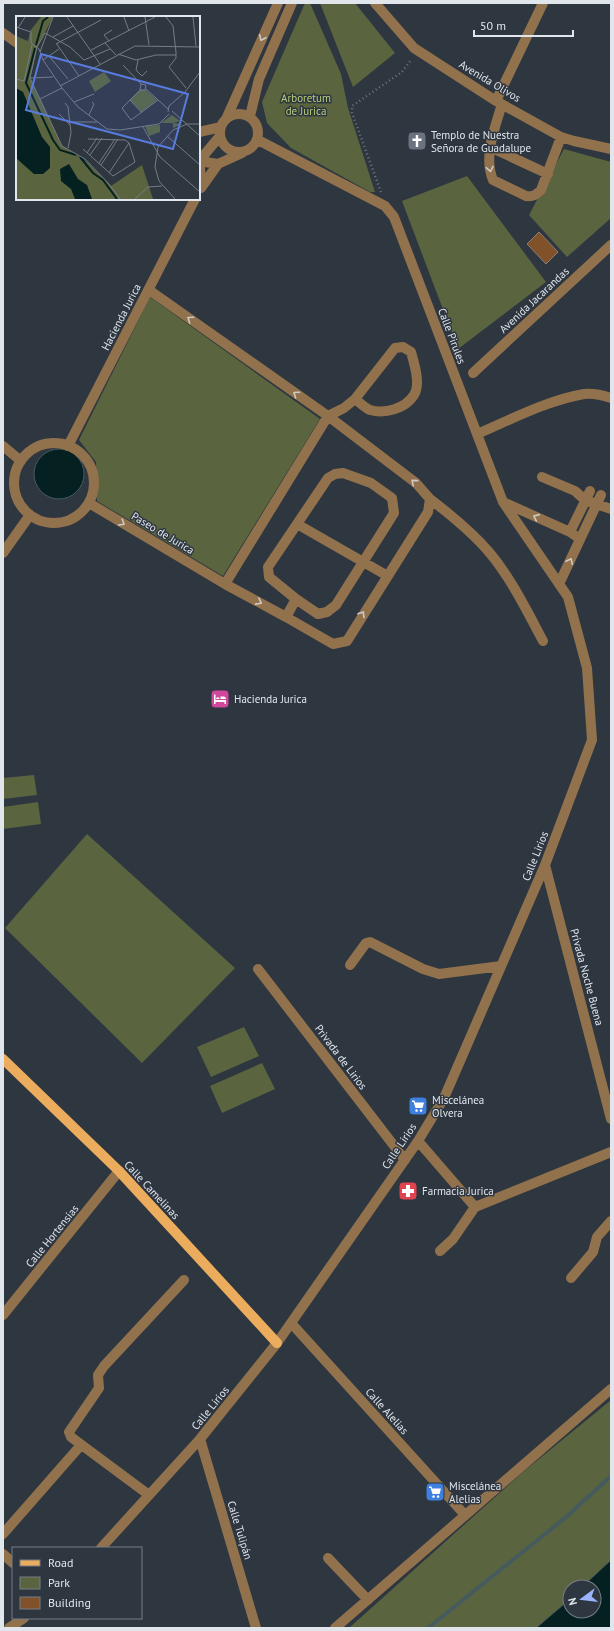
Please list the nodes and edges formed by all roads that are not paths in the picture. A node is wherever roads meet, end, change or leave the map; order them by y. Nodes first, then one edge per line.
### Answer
1 (278, 3) edge
2 (292, 3) edge
3 (375, 3) edge
4 (543, 3) edge
5 (3, 34) edge
6 (16, 42) edge
7 (499, 102) junction
8 (250, 116) junction
9 (227, 117) junction
10 (220, 131) junction
11 (200, 132) edge
12 (561, 137) junction
13 (258, 140) junction
14 (490, 147) junction
15 (611, 150) edge
16 (242, 153) junction
17 (200, 159) edge
18 (200, 160) edge
19 (218, 164) junction
20 (548, 174) junction
21 (200, 188) edge
22 (194, 200) edge
23 (611, 245) edge
24 (149, 290) junction
25 (473, 373) dead end
26 (611, 398) edge
27 (355, 399) junction
28 (328, 416) junction
29 (476, 434) junction
30 (3, 446) edge
31 (68, 446) junction
32 (21, 461) junction
33 (542, 477) dead end
34 (590, 491) junction
35 (575, 492) junction
36 (611, 498) edge
37 (430, 499) junction
38 (585, 500) junction
39 (599, 500) junction
40 (503, 502) junction
41 (89, 503) junction
42 (611, 509) edge
43 (30, 515) junction
44 (297, 524) junction
45 (570, 532) junction
46 (580, 539) junction
47 (3, 553) edge
48 (364, 562) junction
49 (386, 575) junction
50 (225, 584) junction
51 (559, 584) junction
52 (568, 597) joint
53 (296, 600) junction
54 (286, 617) junction
55 (543, 641) dead end
56 (545, 865) junction
57 (350, 965) dead end
58 (501, 966) junction
59 (258, 969) dead end
60 (3, 1059) edge
61 (611, 1119) edge
62 (418, 1141) junction
63 (611, 1152) edge
64 (405, 1160) junction
65 (119, 1171) junction
66 (475, 1208) junction
67 (611, 1221) edge
68 (440, 1251) dead end
69 (571, 1278) dead end
70 (184, 1280) dead end
71 (3, 1315) edge
72 (292, 1324) junction
73 (277, 1343) junction
74 (611, 1389) edge
75 (200, 1439) junction
76 (81, 1445) junction
77 (149, 1495) junction
78 (465, 1515) junction
79 (3, 1534) edge
80 (101, 1547) edge
81 (3, 1554) edge
82 (328, 1558) dead end
83 (12, 1562) edge
84 (368, 1600) junction
85 (22, 1619) edge
86 (9, 1628) edge
87 (256, 1628) edge
88 (335, 1628) edge

1 -> 9 street
2 - 8 street
3 - 7 street, Avenida Olivos
4 - 7 street
5 - 6 street
7 - 12 street, Avenida Olivos
7 - 14 street
8 - 9 street
8 - 13 street
9 - 10 street
10 - 11 street
10 - 16 street
10 - 17 street
12 - 15 street, Avenida Olivos
12 - 20 street
13 - 16 street
13 - 29 street, Calle Pirules
14 - 20 street
14 -> 20 street
16 - 19 street
18 - 19 street
19 - 21 street
22 - 24 street, Hacienda Jurica
23 - 25 street, Avenida Jacarandas
28 -> 24 street
24 - 31 street, Hacienda Jurica
26 - 29 street
27 - 27 street
27 - 28 street
37 -> 28 street
28 - 50 street
29 - 40 street, Calle Pirules
30 - 32 street
31 - 32 street
31 - 41 street
32 - 43 street
33 - 35 street
34 - 35 street
34 - 38 street
34 - 39 street
35 - 38 street
36 - 39 street
37 - 49 street, Paseo de Jurica
37 - 55 street
38 - 39 street
38 - 45 street
39 - 42 street
39 - 46 street
45 -> 40 street
40 - 51 street, Calle Pirules
41 - 43 street
41 -> 50 street, Paseo de Jurica
43 - 47 street
44 - 48 street
44 - 48 street
44 - 53 street
45 - 46 street
51 -> 46 street
48 - 49 street
48 - 53 street
54 -> 49 street, Paseo de Jurica
50 -> 54 street, Paseo de Jurica
51 - 52 street, Calle Pirules
52 - 56 street, Calle Lirios
53 - 54 street
56 - 58 street, Calle Lirios
56 - 61 street, Privada Noche Buena
57 - 58 street
58 - 62 street, Calle Lirios
59 - 64 street, Privada de Lirios
60 - 65 main road, Calle Camelinas
62 - 64 street, Calle Lirios
62 - 66 street
63 - 66 street
64 - 72 street, Calle Lirios
65 - 71 street, Calle Hortensias
65 - 73 main road, Calle Camelinas
66 - 68 street
67 - 69 street
70 - 76 street
72 - 73 street, Calle Lirios
72 - 78 street, Calle Alelias
73 - 75 street, Calle Lirios
74 - 78 street
75 - 77 street, Calle Lirios
75 - 87 street, Calle Tulipán
76 - 77 street
76 - 79 street
77 - 80 street, Calle Lirios
78 - 84 street
81 - 83 street
82 - 84 street
84 - 88 street
85 - 86 street

